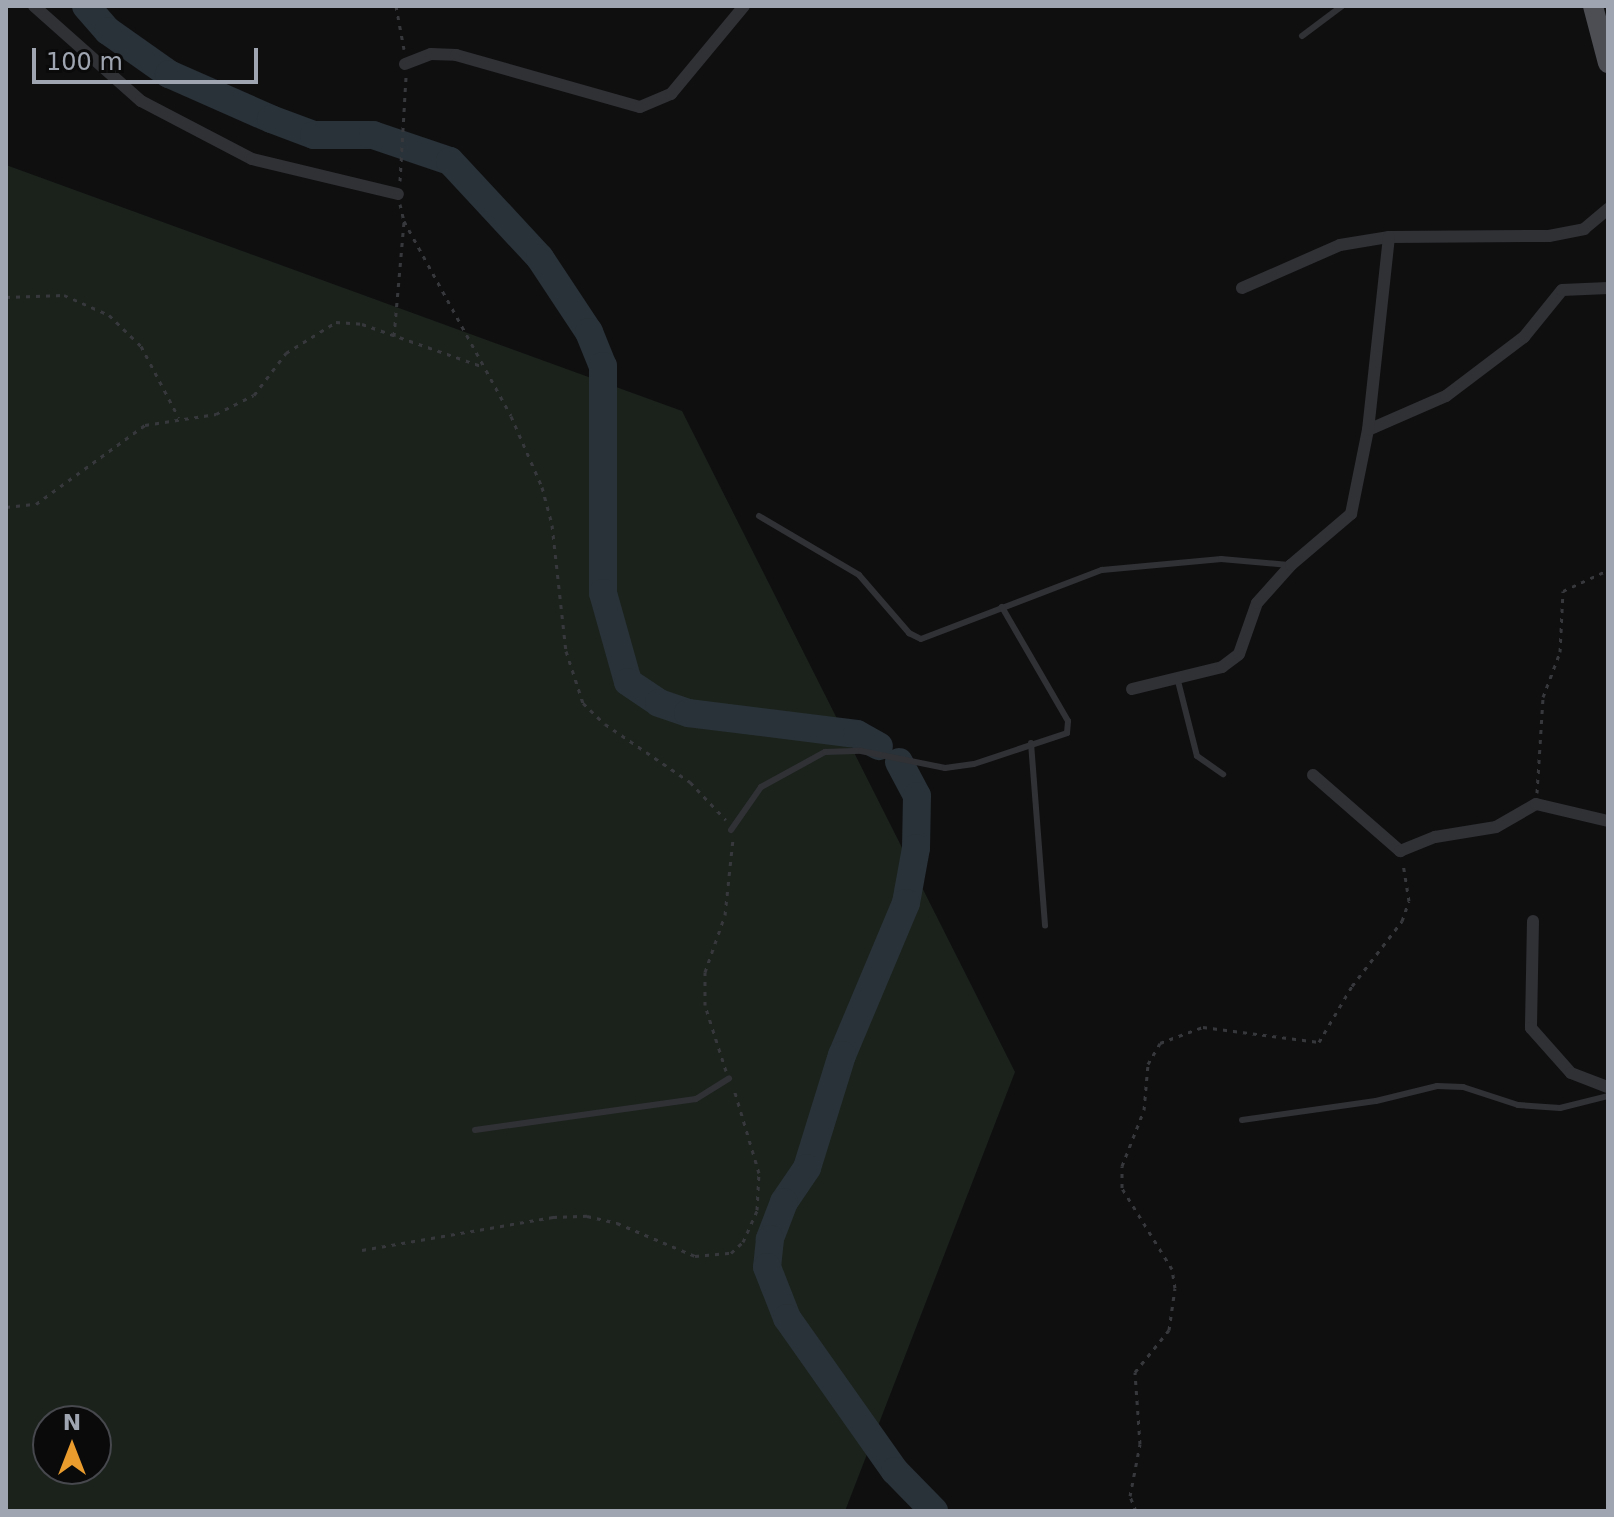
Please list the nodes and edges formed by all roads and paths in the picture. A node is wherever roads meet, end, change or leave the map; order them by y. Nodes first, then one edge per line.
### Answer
1 (34, 6) edge
2 (744, 6) edge
3 (1342, 6) edge
4 (1593, 6) edge
5 (1302, 36) dead end
6 (1607, 54) edge
7 (405, 64) dead end
8 (407, 104) dead end
9 (398, 194) junction
10 (1608, 209) edge
11 (404, 221) junction
12 (1389, 237) junction
13 (1242, 288) dead end
14 (1608, 288) edge
15 (6, 297) edge
16 (394, 336) junction
17 (486, 368) junction
18 (179, 418) junction
19 (1368, 430) junction
20 (6, 507) edge
21 (759, 516) dead end
22 (1291, 565) junction
23 (1608, 570) edge
24 (1002, 607) junction
25 (1178, 681) junction
26 (1132, 689) dead end
27 (1031, 743) junction
28 (1223, 774) dead end
29 (1313, 775) dead end
30 (1536, 804) junction
31 (1608, 821) edge
32 (731, 830) junction
33 (1400, 851) junction
34 (1533, 921) dead end
35 (1045, 925) dead end
36 (729, 1078) junction
37 (1608, 1087) edge
38 (1608, 1096) edge
39 (1242, 1120) dead end
40 (475, 1130) dead end
41 (362, 1250) dead end
42 (1136, 1511) edge

1 - 9 street
2 - 7 street
3 - 5 lane
4 - 6 main road
8 - 9 path
9 - 11 path
10 - 12 street
11 - 16 path
11 - 17 path
12 - 13 street
12 - 19 street
14 - 19 street
15 - 18 path
16 - 17 path
16 - 18 path
17 - 32 path
18 - 20 path
19 - 22 street
21 - 24 lane
22 - 24 lane
22 - 25 street
23 - 30 path
24 - 27 lane
25 - 26 street
25 - 28 lane
27 - 32 lane
27 - 35 lane
29 - 33 street
30 - 31 street
30 - 33 street
32 - 36 path
33 - 42 path
34 - 37 street
36 - 40 lane
36 - 41 path
38 - 39 lane

